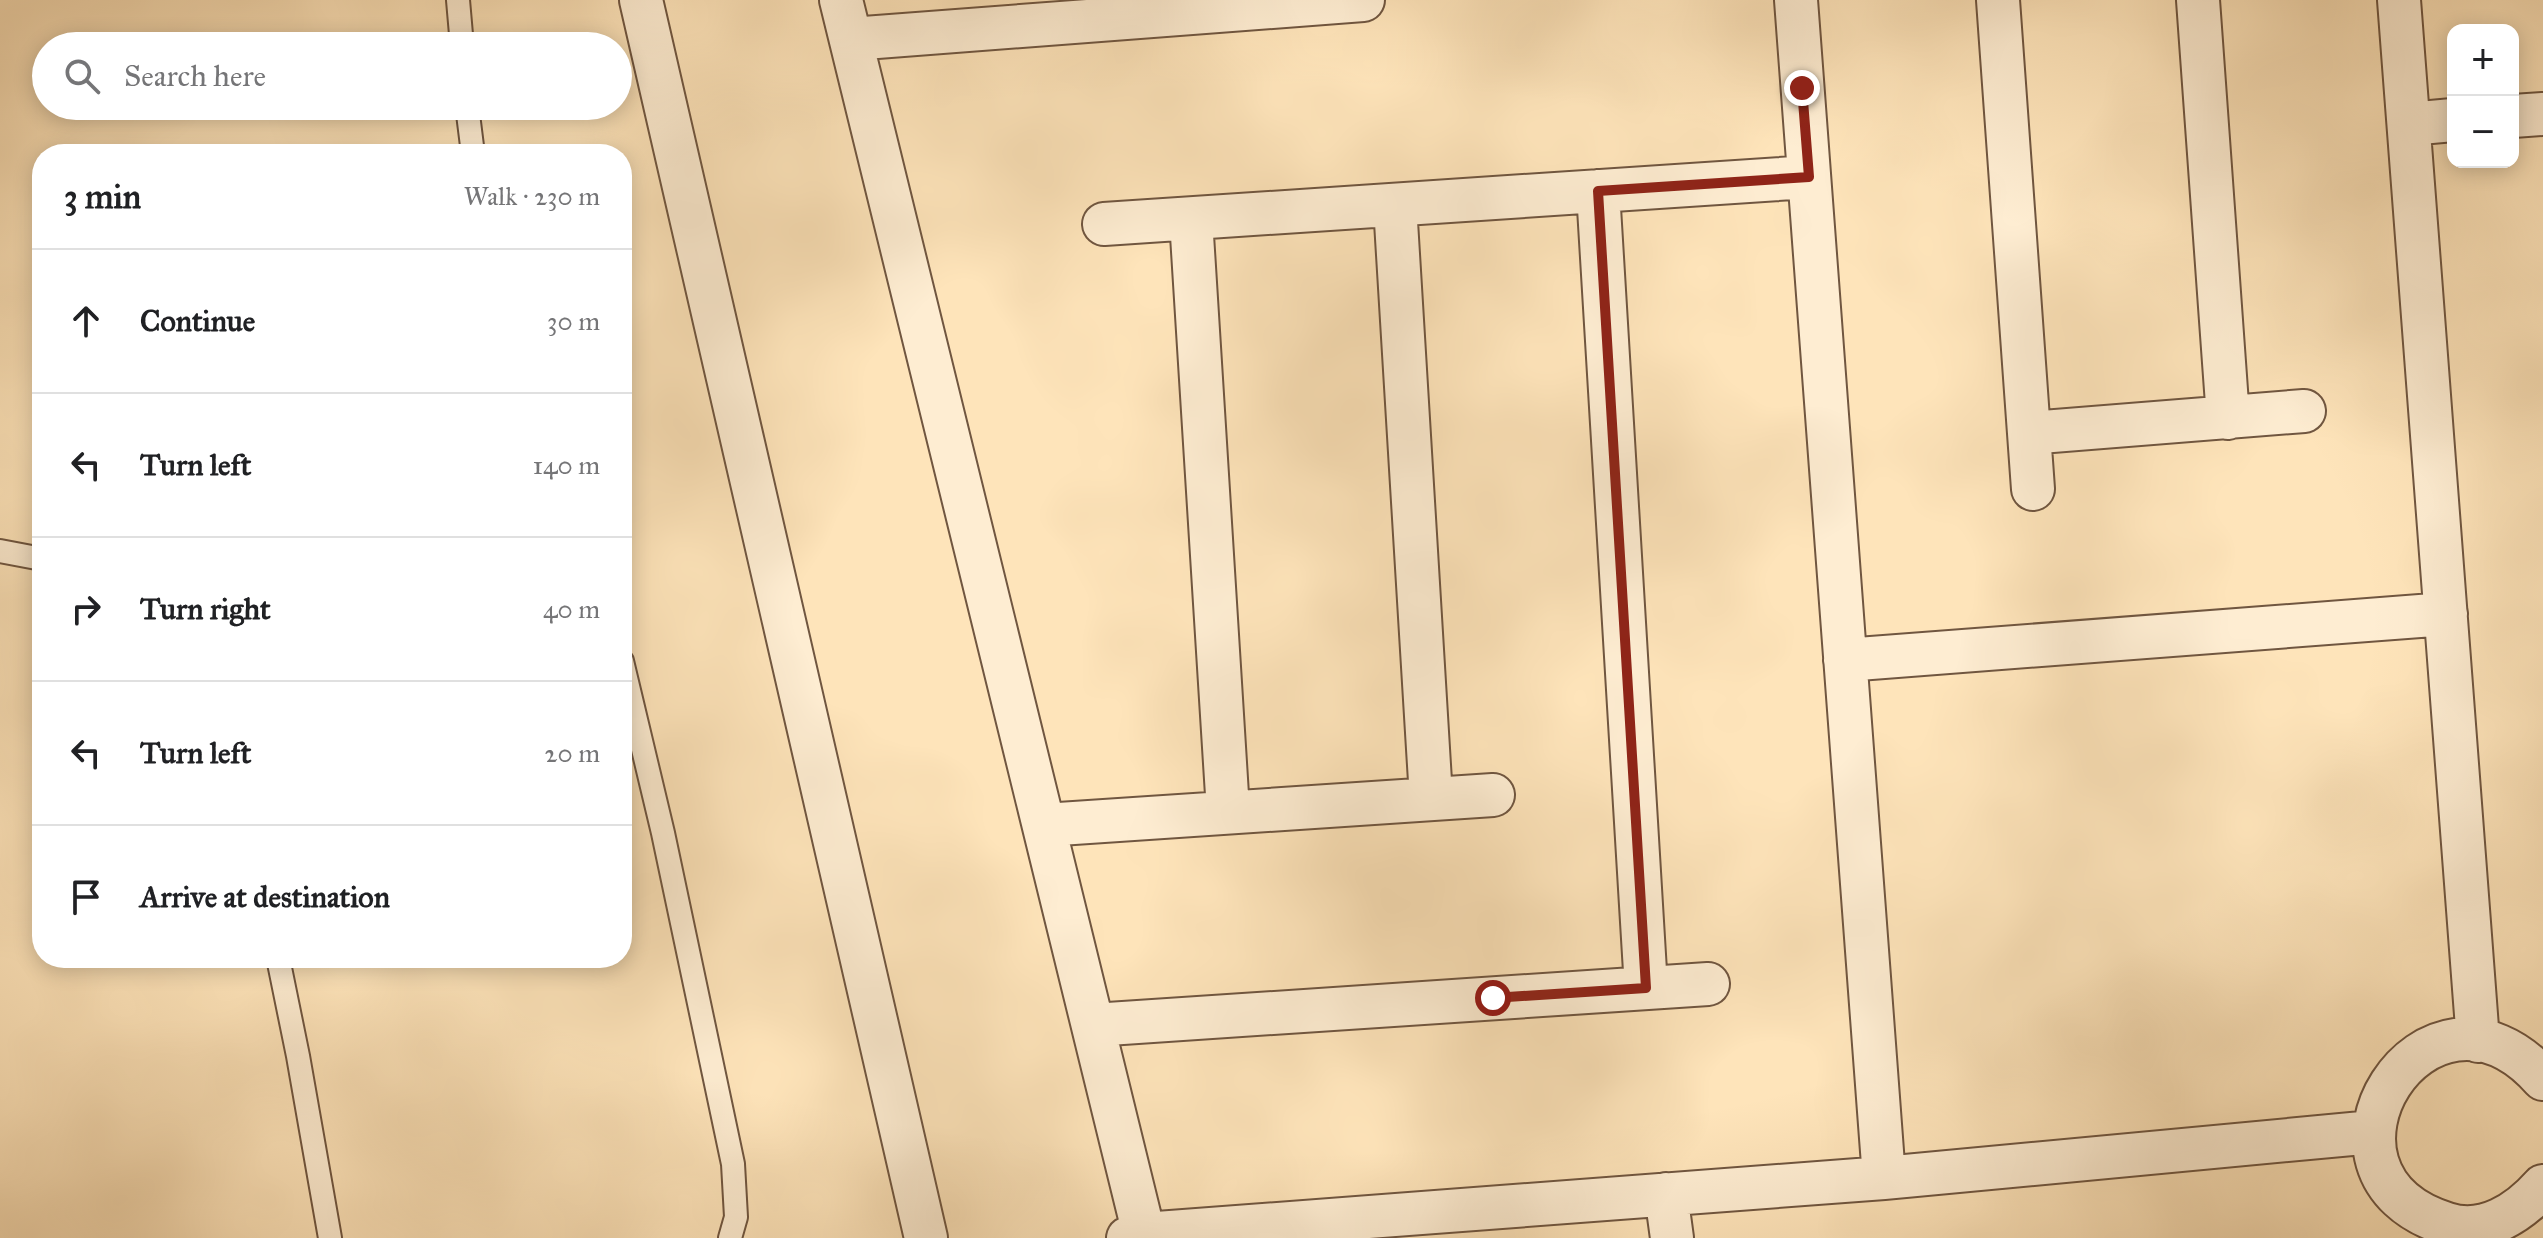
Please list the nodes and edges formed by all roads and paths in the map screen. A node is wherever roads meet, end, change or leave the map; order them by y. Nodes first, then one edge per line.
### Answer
1 (458, 0) edge
2 (641, 0) edge
3 (1363, 0) edge
4 (1796, 0) edge
5 (1998, 0) edge
6 (2198, 0) edge
7 (2399, 0) edge
8 (846, 20) edge
9 (461, 32) edge
10 (2543, 114) edge
11 (2519, 116) edge
12 (469, 120) edge
13 (2447, 121) edge
14 (2409, 124) junction
15 (472, 144) edge
16 (1809, 177) junction
17 (1598, 191) junction
18 (1395, 205) junction
19 (1191, 219) junction
20 (1104, 224) dead end
21 (2304, 411) dead end
22 (2228, 418) junction
23 (2029, 433) junction
24 (2033, 489) dead end
25 (0, 551) edge
26 (32, 557) edge
27 (2446, 614) junction
28 (1845, 660) junction
29 (632, 703) edge
30 (1493, 795) dead end
31 (1431, 798) junction
32 (1228, 811) junction
33 (1044, 825) junction
34 (280, 968) edge
35 (1708, 984) dead end
36 (1646, 988) junction
37 (1093, 1025) junction
38 (2478, 1041) junction
39 (2543, 1079) edge
40 (2373, 1132) junction
41 (1884, 1178) junction
42 (2543, 1186) edge
43 (1666, 1194) junction
44 (2506, 1228) edge
45 (735, 1231) edge
46 (2454, 1232) edge
47 (1136, 1236) edge
48 (330, 1238) edge
49 (926, 1238) edge
50 (1672, 1238) edge

1 - 9 lane
2 - 49 street
3 - 8 street
4 - 16 street
5 - 23 street
6 - 22 street
7 - 14 street
8 - 33 street
10 - 11 street
12 - 15 lane
13 - 14 street
14 - 27 street
16 - 17 street
16 - 28 street
17 - 18 street
17 - 36 street
18 - 19 street
18 - 31 street
19 - 20 street
19 - 32 street
21 - 22 street
22 - 23 street
23 - 24 street
25 - 26 lane
27 - 28 street
27 - 38 street
28 - 41 street
29 - 45 lane
30 - 31 street
31 - 32 street
32 - 33 street
33 - 37 street
34 - 48 lane
35 - 36 street
36 - 37 street
37 - 47 street
38 - 39 street
38 - 40 street
40 - 41 street
40 - 46 street
41 - 43 street
42 - 44 street
43 - 47 street
43 - 50 street
44 - 46 street

